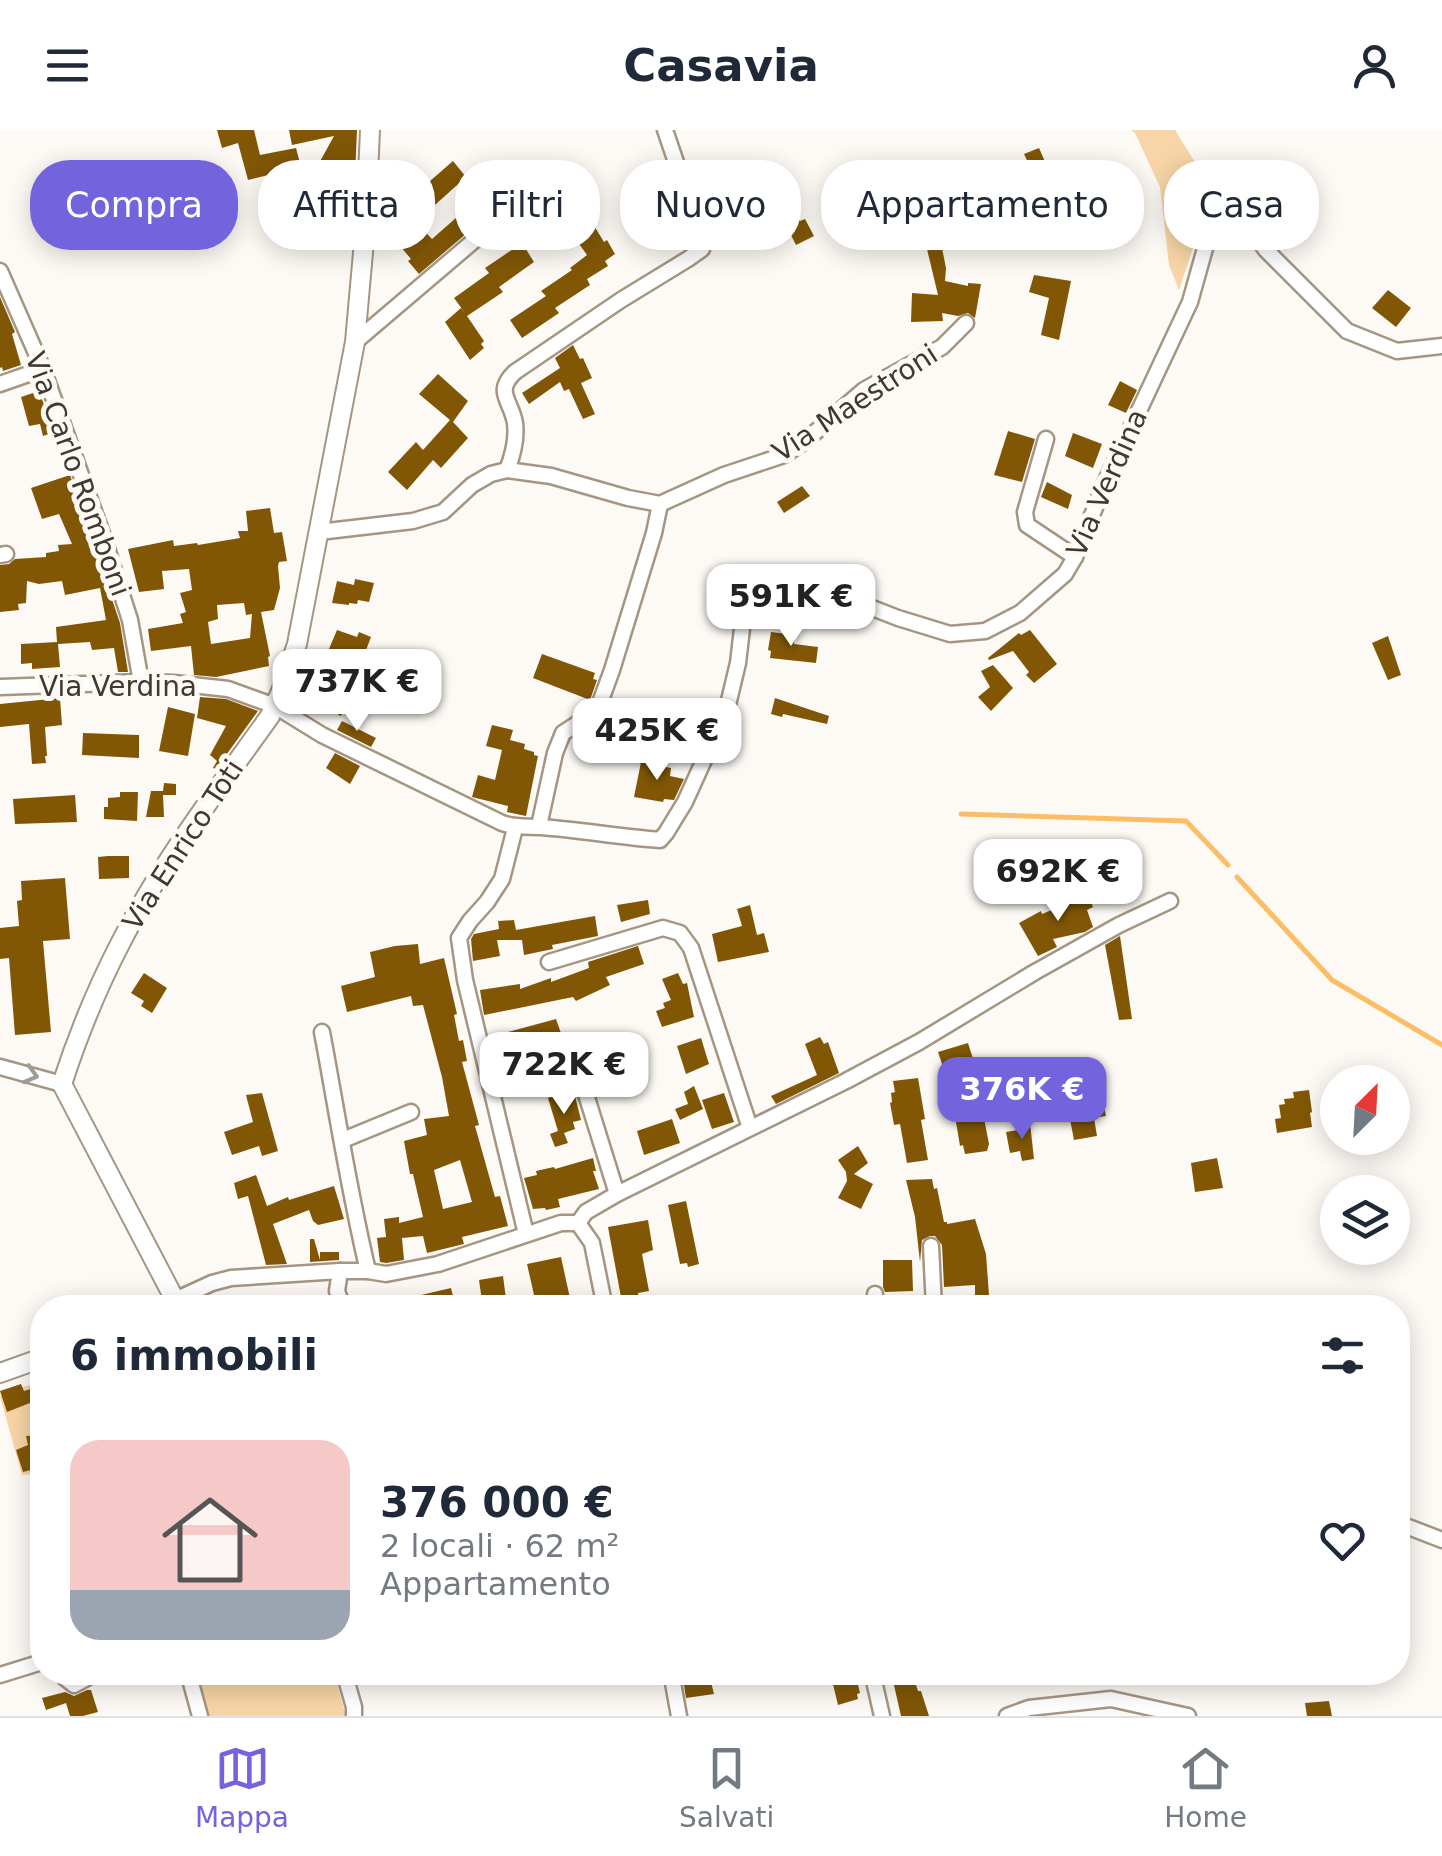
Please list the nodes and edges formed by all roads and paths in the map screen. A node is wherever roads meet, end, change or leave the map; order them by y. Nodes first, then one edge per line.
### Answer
1 (370, 130) edge
2 (665, 130) edge
3 (464, 250) edge
4 (0, 271) edge
5 (966, 323) dead end
6 (355, 342) junction
7 (1442, 346) edge
8 (43, 368) junction
9 (0, 384) edge
10 (1046, 439) dead end
11 (507, 470) junction
12 (660, 504) junction
13 (320, 532) junction
14 (1075, 557) junction
15 (141, 682) junction
16 (0, 687) edge
17 (275, 706) junction
18 (539, 826) junction
19 (515, 828) junction
20 (1170, 901) dead end
21 (549, 962) dead end
22 (322, 1032) dead end
23 (570, 1043) dead end
24 (0, 1067) edge
25 (62, 1084) junction
26 (411, 1112) dead end
27 (750, 1128) junction
28 (343, 1140) junction
29 (616, 1194) junction
30 (578, 1223) junction
31 (526, 1234) junction
32 (931, 1246) dead end
33 (340, 1271) junction
34 (368, 1271) junction
35 (164, 1295) edge
36 (186, 1295) edge
37 (338, 1295) edge
38 (602, 1295) edge
39 (933, 1295) edge
40 (30, 1362) edge
41 (0, 1373) edge
42 (1410, 1528) edge
43 (1442, 1540) edge
44 (30, 1665) edge
45 (0, 1674) edge
46 (192, 1685) edge
47 (348, 1685) edge
48 (673, 1685) edge
49 (875, 1685) edge
50 (200, 1716) edge
51 (354, 1716) edge
52 (679, 1716) edge
53 (882, 1716) edge
54 (1007, 1716) edge
55 (1188, 1716) edge

1 - 6 street, Via Enrico Toti
2 - 11 street
3 - 6 street
4 - 8 street, Via Carlo Romboni
5 - 12 street, Via Maestroni
6 - 13 street, Via Enrico Toti
7 - 14 street, Via Verdina
8 - 9 street
8 - 15 street, Via Carlo Romboni
10 - 14 street
11 - 12 street
11 - 13 street
12 - 18 street
13 - 17 street, Via Enrico Toti
14 - 18 street, Via Verdina
15 - 16 street, Via Verdina
15 - 17 street, Via Verdina
17 - 19 street, Via Verdina
17 - 25 street, Via Enrico Toti
18 - 19 street, Via Verdina
19 - 31 street
20 - 27 street
21 - 27 street
22 - 28 street
23 - 29 street
24 -> 25 street
25 - 35 street
26 - 28 street
27 - 29 street
28 - 34 street
29 - 30 street
30 - 31 street
30 - 38 street
31 - 34 street
32 - 39 street
33 - 34 street
33 - 36 street
33 - 37 street
40 - 41 street
42 - 43 street
44 - 45 street
46 - 50 street
47 - 51 street
48 - 52 street
49 - 53 street
54 - 55 street

